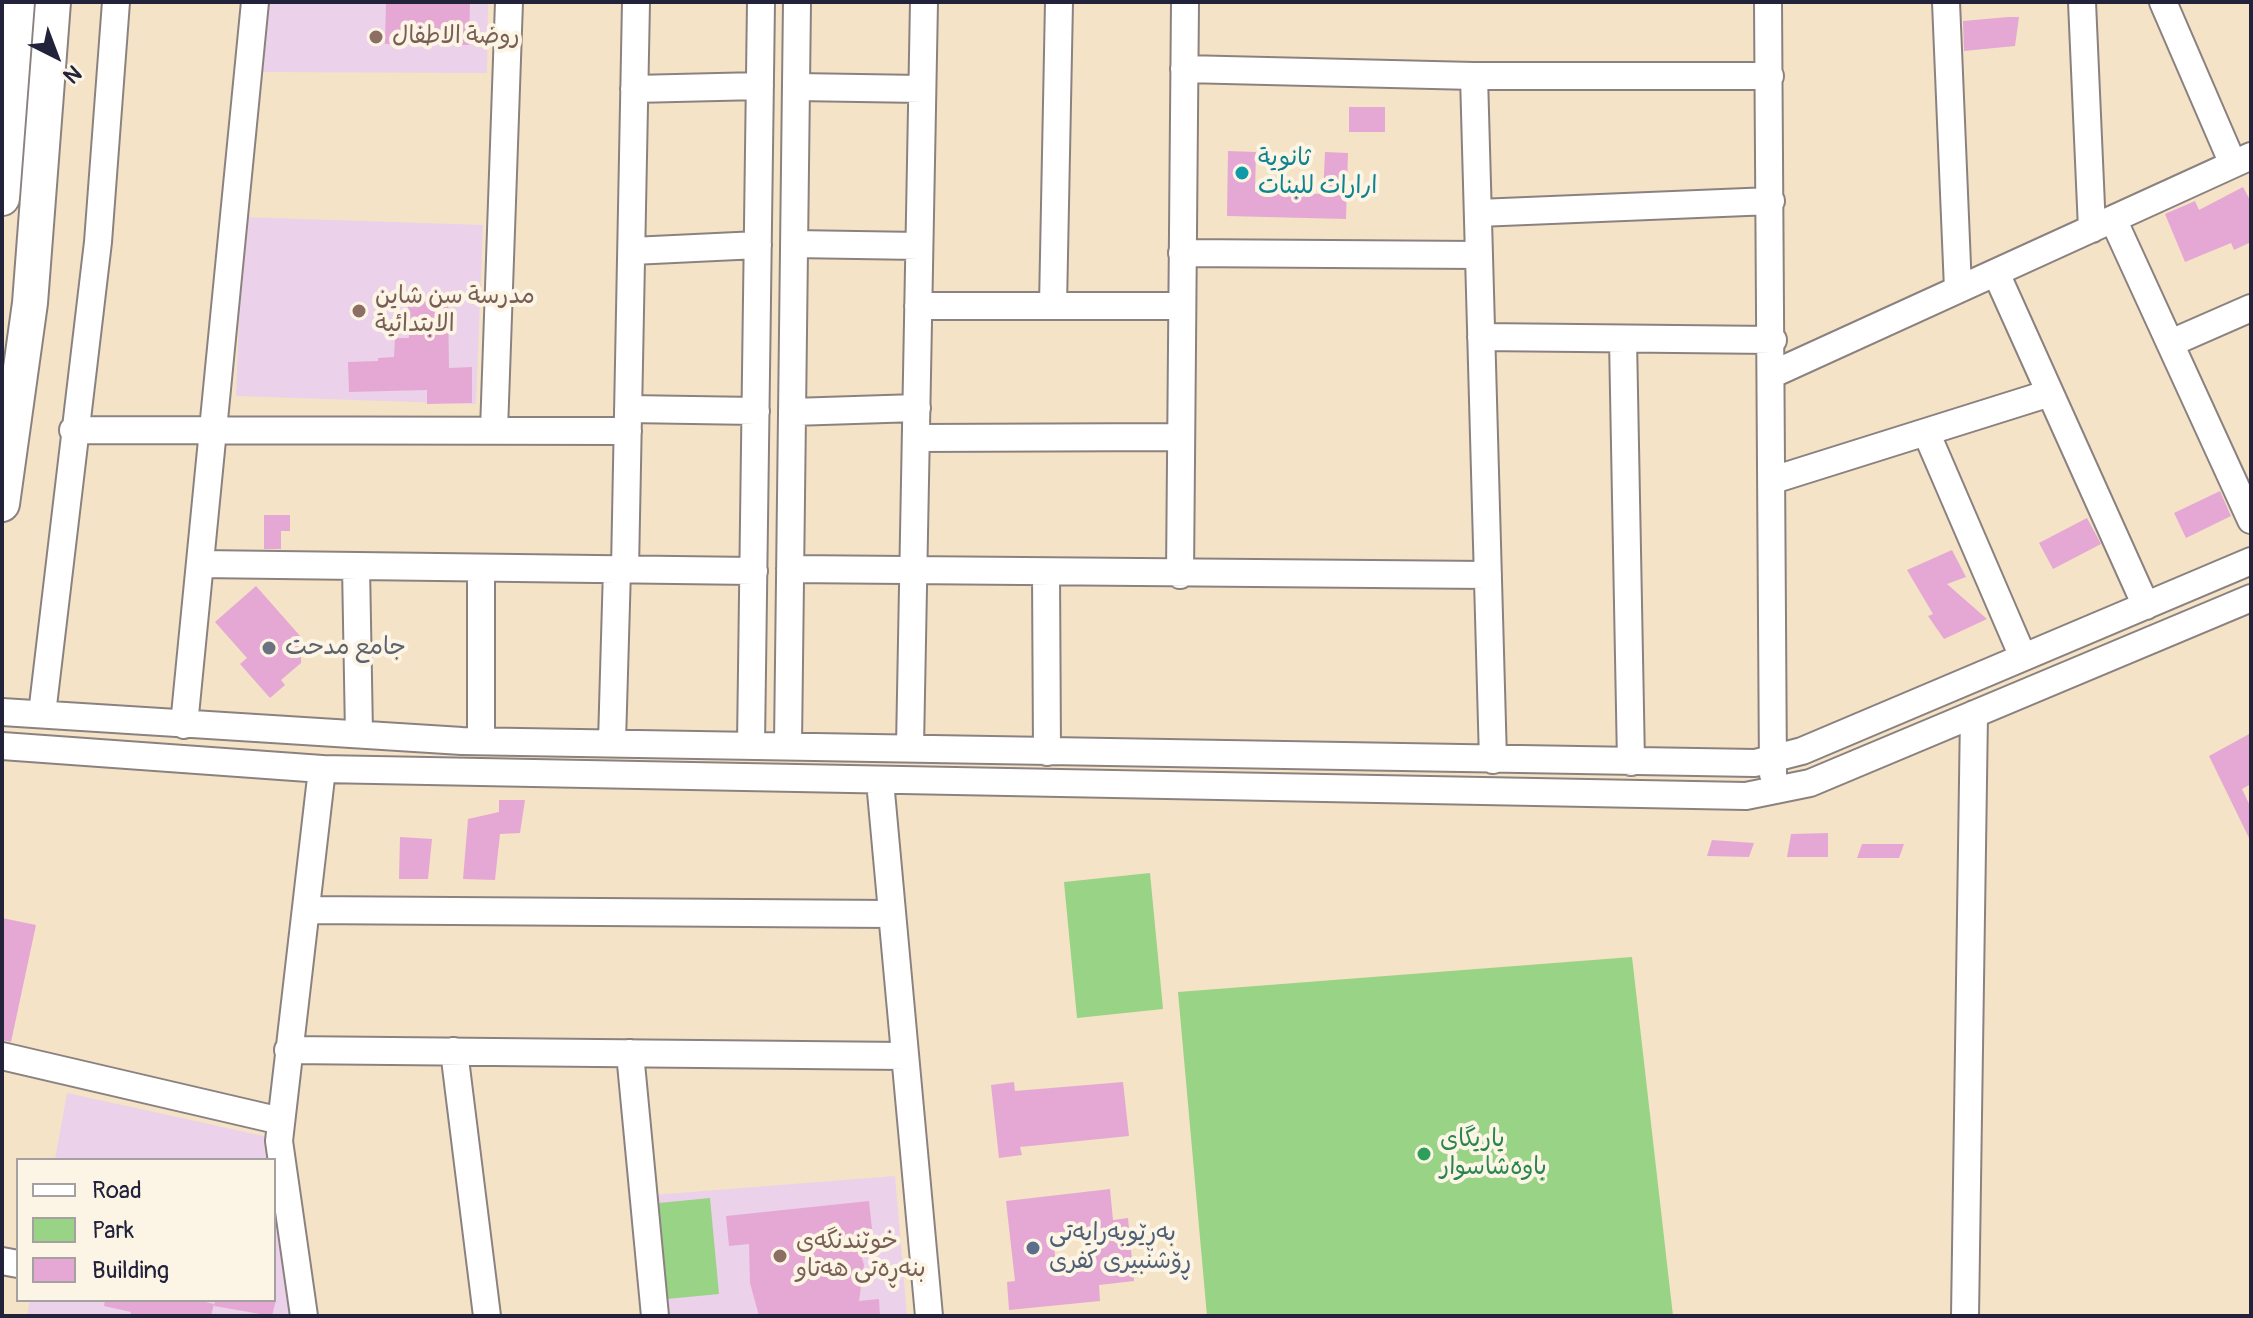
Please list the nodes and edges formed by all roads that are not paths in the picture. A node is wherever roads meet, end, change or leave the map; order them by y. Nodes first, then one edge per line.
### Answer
1 (17, 2) edge
2 (53, 2) edge
3 (116, 2) edge
4 (255, 2) edge
5 (509, 2) edge
6 (636, 2) edge
7 (761, 2) edge
8 (797, 2) edge
9 (924, 2) edge
10 (1059, 2) edge
11 (1185, 2) edge
12 (1768, 2) edge
13 (1946, 2) edge
14 (2082, 2) edge
15 (2163, 2) edge
16 (1184, 69) junction
17 (1474, 76) junction
18 (1770, 76) junction
19 (760, 86) junction
20 (796, 87) junction
21 (634, 89) junction
22 (922, 89) junction
23 (2242, 160) edge
24 (2, 198) edge
25 (1771, 201) junction
26 (1478, 213) junction
27 (2103, 224) junction
28 (794, 244) junction
29 (758, 245) junction
30 (919, 246) junction
31 (632, 251) junction
32 (1182, 253) junction
33 (1479, 255) junction
34 (1996, 273) junction
35 (1958, 289) junction
36 (918, 306) junction
37 (1053, 306) junction
38 (1182, 306) junction
39 (2251, 308) edge
40 (1481, 337) junction
41 (1623, 339) junction
42 (1773, 340) junction
43 (2171, 343) junction
44 (1773, 374) junction
45 (2050, 393) junction
46 (917, 408) junction
47 (756, 411) junction
48 (792, 412) junction
49 (628, 420) junction
50 (73, 430) junction
51 (213, 430) junction
52 (494, 430) junction
53 (1926, 432) junction
54 (1181, 437) junction
55 (916, 438) junction
56 (2242, 475) edge
57 (1773, 480) junction
58 (2, 504) edge
59 (2251, 520) edge
60 (2251, 561) edge
61 (200, 564) junction
62 (356, 566) junction
63 (481, 568) junction
64 (621, 569) junction
65 (790, 569) junction
66 (754, 571) junction
67 (914, 571) junction
68 (1046, 572) junction
69 (1180, 575) junction
70 (1488, 575) junction
71 (2251, 598) edge
72 (2146, 606) junction
73 (2023, 657) junction
74 (752, 687) junction
75 (788, 688) junction
76 (2, 712) edge
77 (42, 714) junction
78 (1974, 714) junction
79 (184, 725) junction
80 (359, 734) junction
81 (481, 741) junction
82 (612, 742) junction
83 (673, 743) junction
84 (751, 744) junction
85 (788, 744) junction
86 (2, 746) edge
87 (910, 747) junction
88 (965, 750) junction
89 (1047, 752) junction
90 (1493, 760) junction
91 (1774, 760) junction
92 (1631, 762) junction
93 (322, 769) junction
94 (674, 776) junction
95 (880, 781) junction
96 (963, 782) junction
97 (1773, 792) junction
98 (307, 910) junction
99 (892, 914) junction
100 (288, 1050) junction
101 (454, 1051) junction
102 (630, 1053) junction
103 (2, 1056) edge
104 (905, 1056) junction
105 (281, 1121) junction
106 (304, 1316) edge
107 (487, 1316) edge
108 (655, 1316) edge
109 (929, 1316) edge
110 (1965, 1316) edge

1 - 24 main road
2 - 58 main road
3 - 50 street
4 - 51 street
5 - 52 street
6 - 21 street
7 - 19 street
8 - 20 street
9 - 22 street
10 - 37 street
11 - 16 street
12 - 18 street
13 - 35 street
14 - 27 street
15 - 23 street
16 - 17 street
16 - 32 street
17 - 18 street
17 - 26 street
18 - 25 street
19 - 21 street
19 - 29 street
20 - 22 street
20 - 28 street
21 - 31 street
22 - 30 street
23 - 27 street
25 - 26 street
25 - 42 street
26 - 33 street
27 - 34 street
27 - 43 street
28 - 30 street
28 - 48 street
29 - 31 street
29 - 47 street
30 - 36 street
31 - 49 street
32 - 33 street
32 - 38 street
33 - 40 street
34 - 35 street
34 - 45 street
35 - 44 street
36 - 37 street
36 - 46 street
37 - 38 street
38 - 54 street
39 - 43 street
40 - 41 street
40 - 70 street
41 - 42 street
41 - 92 street
42 - 44 street
43 - 56 street
44 - 57 street
45 - 53 street
45 - 72 street
46 - 48 street
46 - 55 street
47 - 49 street
47 - 66 street
48 - 65 street
49 - 52 street
49 - 64 street
50 - 51 street
50 - 77 street
51 - 52 street
51 - 61 street
53 - 57 street
53 - 73 street
54 - 55 street
54 - 69 street
55 - 67 street
56 - 59 street
57 - 91 street
60 - 72 street
61 - 62 street
61 - 79 street
62 - 63 street
62 - 80 street
63 - 64 street
63 - 81 street
64 - 66 street
64 - 82 street
65 - 67 street
65 - 75 street
66 - 74 street
67 - 68 street
67 - 87 street
68 - 69 street
68 - 89 street
69 - 70 street
70 - 90 street
71 - 78 street
72 - 73 street
73 - 91 street
74 - 75 street
74 - 84 street
75 - 85 street
76 - 77 street
77 - 79 street
78 - 97 street
78 - 110 street
79 - 80 street
80 - 81 street
81 - 82 street
82 - 83 street
83 - 84 street
83 - 94 street
84 - 85 street
85 - 87 street
86 - 93 street
87 - 88 street
88 - 89 street
88 - 96 street
89 - 90 street
90 - 92 street
91 - 92 street
91 - 97 street
93 - 94 street
93 - 98 street
94 - 95 street
95 - 96 street
95 - 99 street
96 - 97 street
98 - 99 street
98 - 100 street
99 - 104 street
100 - 101 street
100 - 105 street
101 - 102 street
101 - 107 street
102 - 104 street
102 - 108 street
103 - 105 street
104 - 109 street
105 - 106 street

